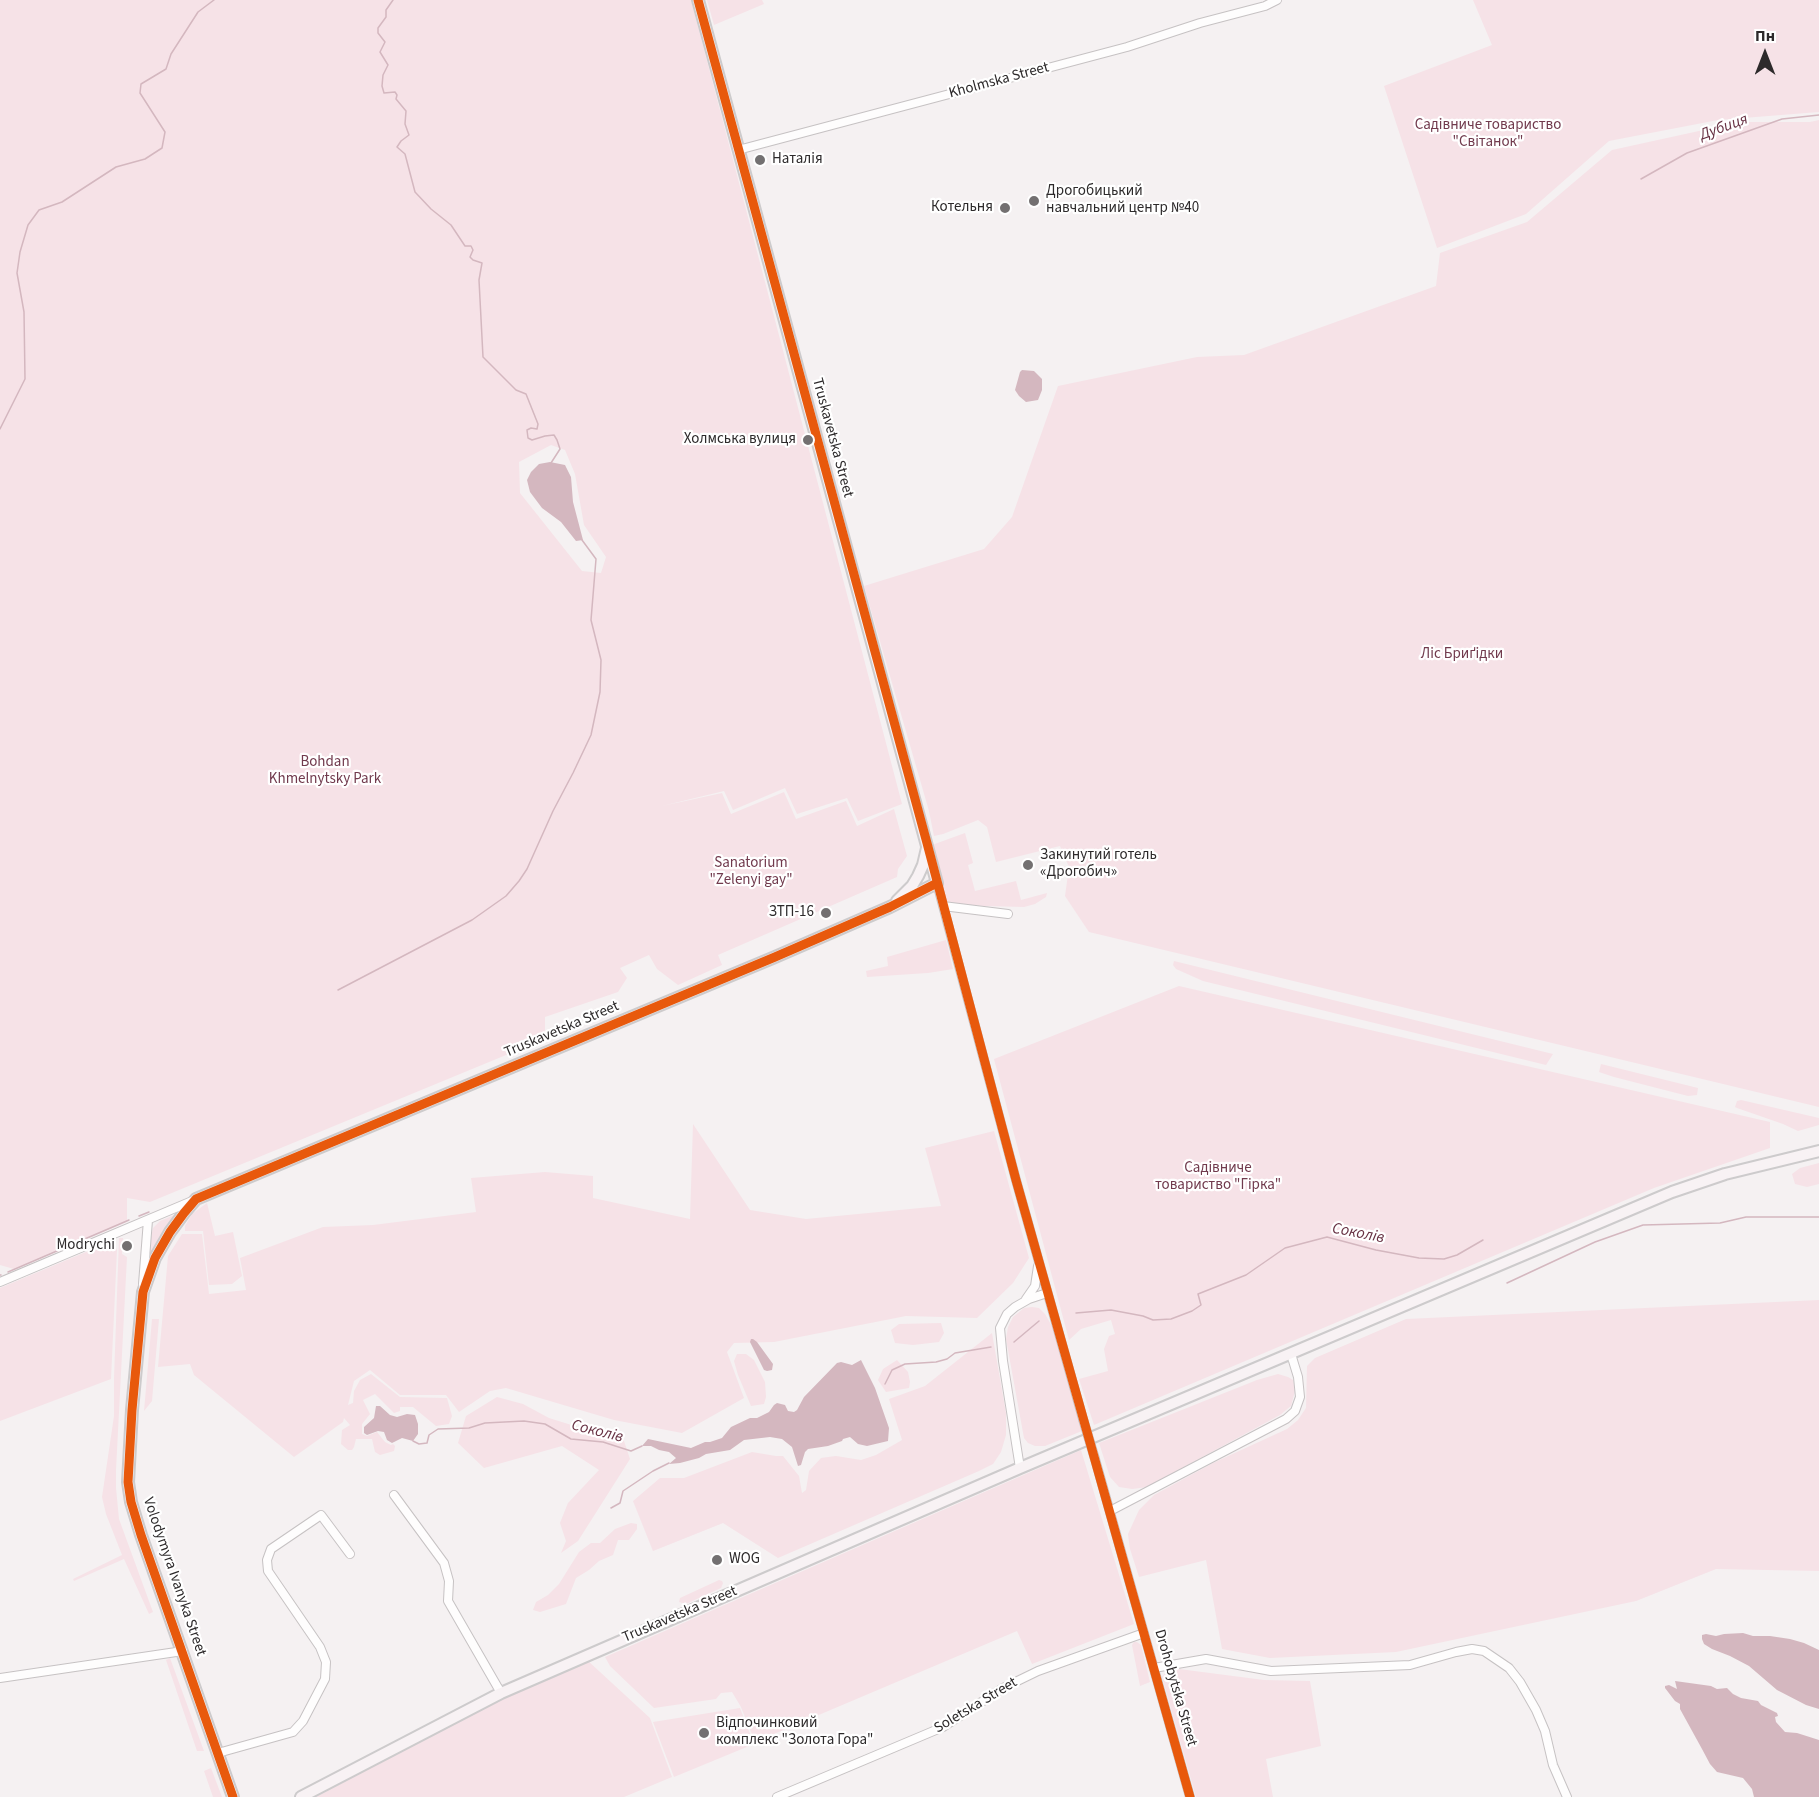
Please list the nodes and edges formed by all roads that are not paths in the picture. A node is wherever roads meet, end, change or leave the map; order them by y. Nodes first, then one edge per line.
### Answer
1 (698, 0) edge
2 (1277, 0) edge
3 (738, 150) junction
4 (927, 843) junction
5 (937, 884) junction
6 (943, 906) junction
7 (890, 908) junction
8 (1008, 914) dead end
9 (1819, 1151) edge
10 (196, 1199) joint
11 (181, 1210) junction
12 (148, 1220) junction
13 (1038, 1258) junction
14 (0, 1273) edge
15 (11, 1277) junction
16 (0, 1282) edge
17 (143, 1292) junction
18 (1047, 1293) junction
19 (1026, 1300) junction
20 (1291, 1354) junction
21 (1083, 1419) joint
22 (1020, 1468) junction
23 (394, 1495) dead end
24 (1110, 1511) junction
25 (350, 1554) dead end
26 (1144, 1633) junction
27 (183, 1651) junction
28 (1154, 1668) junction
29 (0, 1678) edge
30 (501, 1693) junction
31 (218, 1753) junction
32 (233, 1797) edge
33 (301, 1797) edge
34 (777, 1797) edge
35 (1190, 1797) edge
36 (1567, 1797) edge

1 - 3 main road, Truskavetska Street
2 - 3 street, Kholmska Street
3 - 4 main road, Truskavetska Street
4 - 5 main road, Truskavetska Street
4 - 7 main road
5 - 6 street, Truskavetska Street
5 - 7 main road, Truskavetska Street
6 - 8 street
6 - 13 street, Truskavetska Street
7 - 10 main road, Truskavetska Street
9 - 20 main road, Truskavetska Street
10 - 11 main road, Volodymyra Ivanyka Street
11 - 12 street
11 - 17 main road, Volodymyra Ivanyka Street
12 - 15 street
12 - 17 street
13 - 18 street, Truskavetska Street
13 - 19 street
14 - 15 street
15 - 16 street
17 - 27 main road, Volodymyra Ivanyka Street
18 - 19 street
18 - 21 street, Truskavetska Street
19 - 22 street
20 - 22 main road, Truskavetska Street
20 - 24 street
21 - 24 street, Drohobytska Street, bridge
22 - 30 main road, Truskavetska Street
23 - 30 street
24 - 26 street, Drohobytska Street
25 - 31 street
26 - 28 street, Drohobytska Street
26 - 34 street, Soletska Street
27 - 29 street
27 - 31 main road, Volodymyra Ivanyka Street
28 - 35 street, Drohobytska Street
28 - 36 street
30 - 33 main road, Truskavetska Street
31 - 32 main road, Volodymyra Ivanyka Street

